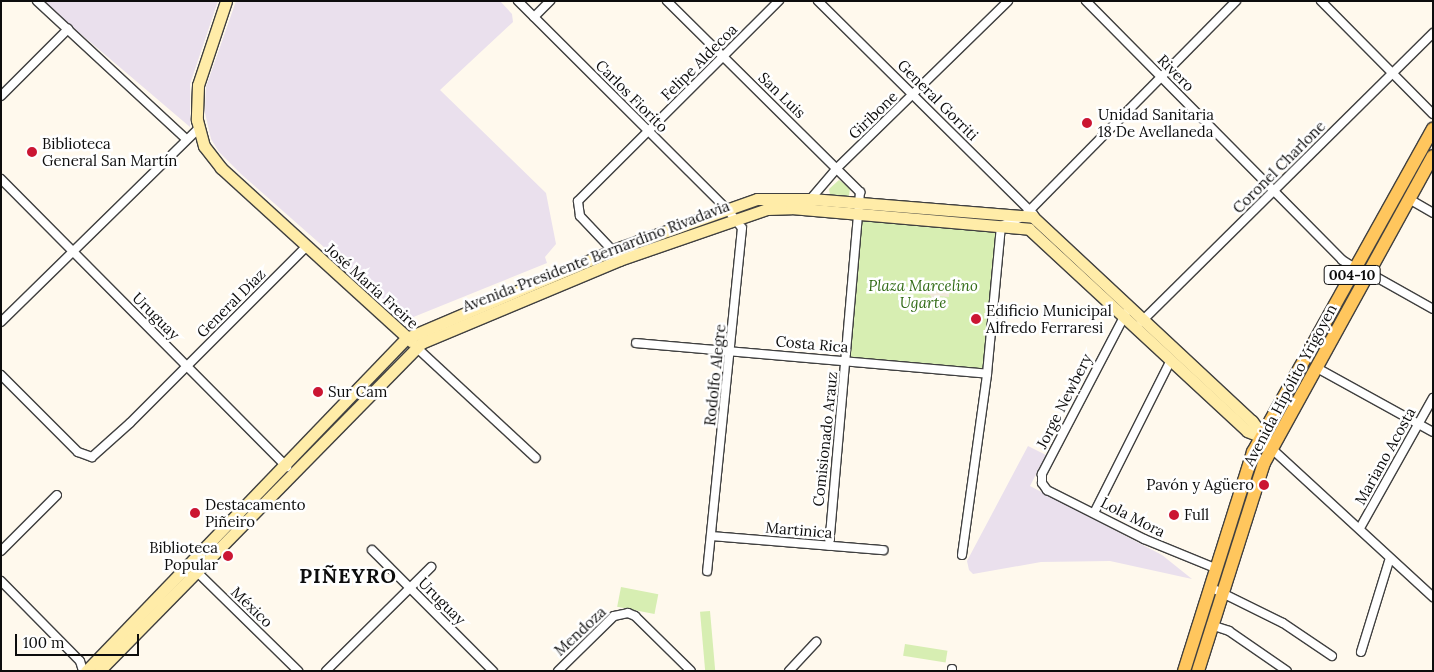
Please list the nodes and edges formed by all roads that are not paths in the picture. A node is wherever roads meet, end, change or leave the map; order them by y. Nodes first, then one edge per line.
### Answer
1 (37, 1) edge
2 (226, 1) edge
3 (518, 1) edge
4 (550, 1) edge
5 (667, 1) edge
6 (779, 1) edge
7 (818, 1) edge
8 (1008, 1) edge
9 (1086, 1) edge
10 (1236, 1) edge
11 (1321, 1) edge
12 (534, 17) junction
13 (68, 29) junction
14 (1433, 33) edge
15 (722, 56) junction
16 (1393, 72) junction
17 (1160, 76) junction
18 (914, 95) junction
19 (1, 96) edge
20 (1433, 114) edge
21 (198, 129) junction
22 (1433, 129) edge
23 (649, 131) junction
24 (186, 139) junction
25 (1433, 156) edge
26 (837, 168) junction
27 (1, 179) edge
28 (1274, 192) junction
29 (811, 199) junction
30 (1409, 199) junction
31 (802, 209) junction
32 (860, 209) junction
33 (1027, 213) junction
34 (1433, 213) edge
35 (731, 214) junction
36 (1001, 226) junction
37 (306, 247) junction
38 (73, 252) junction
39 (616, 255) junction
40 (1355, 268) junction
41 (1368, 273) junction
42 (1433, 309) edge
43 (1127, 312) junction
44 (1, 322) edge
45 (1140, 324) junction
46 (407, 338) junction
47 (636, 343) dead end
48 (416, 346) junction
49 (731, 351) junction
50 (1171, 360) junction
51 (847, 361) junction
52 (188, 367) junction
53 (1317, 368) junction
54 (987, 374) junction
55 (1, 375) edge
56 (1433, 398) edge
57 (1418, 424) junction
58 (1433, 432) edge
59 (1260, 436) junction
60 (1272, 449) junction
61 (536, 458) dead end
62 (288, 468) junction
63 (1042, 483) joint
64 (57, 495) dead end
65 (1094, 513) junction
66 (1360, 528) junction
67 (712, 536) junction
68 (829, 546) junction
69 (372, 550) dead end
70 (884, 550) dead end
71 (1, 551) edge
72 (962, 555) dead end
73 (1390, 558) junction
74 (191, 567) junction
75 (431, 567) dead end
76 (1215, 568) junction
77 (706, 571) dead end
78 (1, 581) edge
79 (410, 589) junction
80 (1216, 589) junction
81 (1433, 597) edge
82 (1211, 625) junction
83 (816, 642) dead end
84 (1361, 652) dead end
85 (1332, 656) dead end
86 (790, 670) edge
87 (85, 671) edge
88 (99, 671) edge
89 (298, 671) edge
90 (326, 671) edge
91 (493, 671) edge
92 (558, 671) edge
93 (691, 671) edge
94 (1184, 671) edge
95 (1198, 671) edge
96 (1287, 671) edge

1 - 13 street
2 - 21 main road
3 - 12 street, Carlos Fiorito
4 - 12 street
5 - 15 street, San Luis
6 - 15 street, Felipe Aldecoa
7 - 18 street, General Gorriti
8 - 18 street, Giribone
9 - 17 street, Rivero
10 - 17 street
11 - 16 street
12 - 23 street, Carlos Fiorito
13 - 19 street
13 - 24 street
14 - 16 street, Coronel Charlone
15 - 23 street, Felipe Aldecoa
15 - 26 street, San Luis
16 - 20 street
16 - 28 street, Coronel Charlone
17 - 28 street, Rivero
17 - 33 street
18 - 26 street, Giribone
18 - 33 street, General Gorriti
21 - 24 street
21 - 37 main road, José María Freire
22 - 40 main road, Avenida Hipólito Yrigoyen / 004-10
23 - 35 street, Carlos Fiorito
23 - 39 street, Felipe Aldecoa
24 - 38 street
25 - 30 main road, Avenida Hipólito Yrigoyen / 004-10
26 - 29 street, Giribone
26 - 32 street, San Luis
27 - 38 street, Uruguay
28 - 40 street, Rivero
28 - 45 street, Coronel Charlone
29 - 31 street, Giribone
29 - 32 main road, Avenida Presidente Bernardino Rivadavia
29 - 35 main road, Avenida Presidente Bernardino Rivadavia
30 - 34 street
30 - 41 main road, Avenida Hipólito Yrigoyen / 004-10
31 - 32 main road, Avenida Presidente Bernardino Rivadavia
31 - 35 main road, Avenida Presidente Bernardino Rivadavia
32 - 33 main road, Avenida Presidente Bernardino Rivadavia
32 - 36 main road, Avenida Presidente Bernardino Rivadavia
32 - 51 street, Comisionado Arauz
33 - 36 street
33 - 43 main road, Avenida Presidente Bernardino Rivadavia
35 - 39 main road, Avenida Presidente Bernardino Rivadavia
35 - 49 street, Rodolfo Alegre
36 - 43 main road, Avenida Presidente Bernardino Rivadavia
36 - 54 street
37 - 46 main road, José María Freire
37 - 52 street, General Díaz
38 - 44 street
38 - 52 street, Uruguay
39 - 46 main road, Avenida Presidente Bernardino Rivadavia
39 - 48 main road, Avenida Presidente Bernardino Rivadavia
40 - 59 main road, Avenida Hipólito Yrigoyen / 004-10
41 - 42 street
41 - 53 main road, Avenida Hipólito Yrigoyen / 004-10
43 - 45 main road, Avenida Presidente Bernardino Rivadavia
43 - 63 street, Jorge Newbery
45 - 50 main road, Avenida Presidente Bernardino Rivadavia
45 - 59 main road, Avenida Presidente Bernardino Rivadavia
46 - 48 main road, José María Freire
46 - 62 main road, Avenida Presidente Bernardino Rivadavia
47 - 49 street, Costa Rica
48 - 61 street, José María Freire
48 - 62 main road, Avenida Presidente Bernardino Rivadavia
49 - 51 street, Costa Rica
49 - 67 street, Rodolfo Alegre
50 - 59 main road, Avenida Presidente Bernardino Rivadavia
50 - 65 street
51 - 54 street, Costa Rica
51 - 68 street, Comisionado Arauz
52 - 55 street, General Díaz
52 - 62 street, Uruguay
53 - 57 street
53 - 60 main road, Avenida Hipólito Yrigoyen / 004-10
54 - 72 street
56 - 57 street, Mariano Acosta
57 - 58 street
57 - 66 street, Mariano Acosta
59 - 60 main road
59 - 76 main road, Avenida Hipólito Yrigoyen / 004-10
60 - 66 street
60 - 80 main road, Avenida Hipólito Yrigoyen / 004-10
62 - 74 main road, Avenida Presidente Bernardino Rivadavia
63 - 65 street, Lola Mora
64 - 71 street
65 - 76 street, Lola Mora
66 - 73 street
67 - 68 street, Martinica
67 - 77 street, Rodolfo Alegre
68 - 70 street, Martinica
69 - 79 street, Uruguay
73 - 81 street
73 - 84 street
74 - 87 main road, Avenida Presidente Bernardino Rivadavia
74 - 88 main road, Avenida Presidente Bernardino Rivadavia
74 - 89 street, México
75 - 79 street
76 - 80 main road, Avenida Hipólito Yrigoyen / 004-10
78 - 87 street
79 - 90 street
79 - 91 street, Uruguay
80 - 82 main road, Avenida Hipólito Yrigoyen / 004-10
80 - 85 street
80 - 94 main road, Avenida Hipólito Yrigoyen / 004-10
82 - 95 main road, Avenida Hipólito Yrigoyen / 004-10
82 - 96 street
83 - 86 street
92 - 93 street, Mendoza

